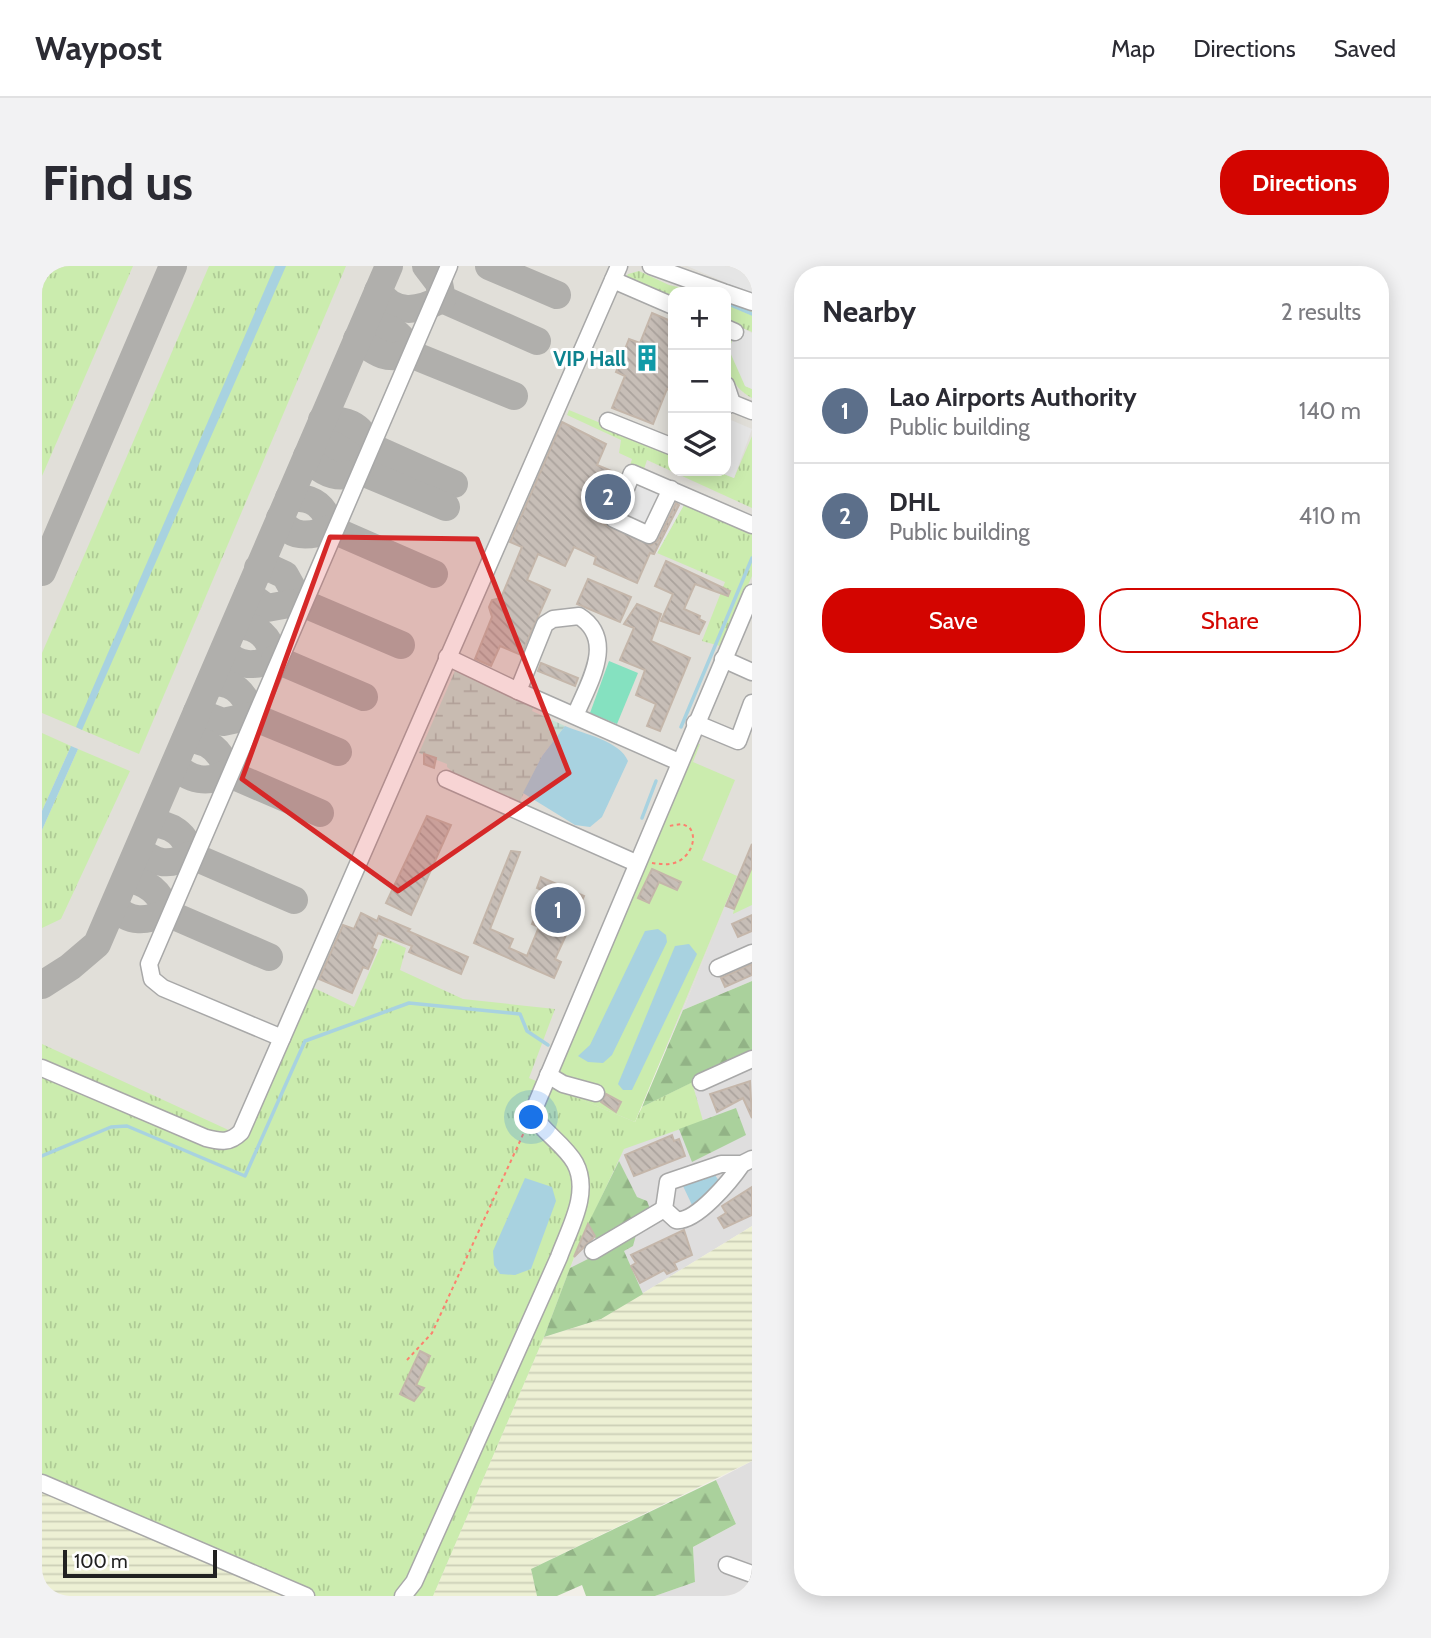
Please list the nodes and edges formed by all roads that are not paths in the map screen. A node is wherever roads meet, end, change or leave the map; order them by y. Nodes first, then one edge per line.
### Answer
1 (449, 266) edge
2 (651, 266) edge
3 (616, 273) edge
4 (708, 287) edge
5 (731, 295) edge
6 (752, 302) edge
7 (668, 303) edge
8 (731, 405) edge
9 (752, 411) edge
10 (608, 421) dead end
11 (668, 443) edge
12 (671, 489) dead end
13 (752, 524) edge
14 (752, 593) edge
15 (447, 657) junction
16 (723, 659) junction
17 (752, 672) edge
18 (517, 691) junction
19 (752, 703) edge
20 (575, 716) junction
21 (695, 723) junction
22 (679, 762) junction
23 (446, 779) dead end
24 (636, 863) junction
25 (752, 953) edge
26 (718, 968) dead end
27 (282, 1038) junction
28 (752, 1059) edge
29 (42, 1068) edge
30 (548, 1075) junction
31 (701, 1082) dead end
32 (596, 1093) dead end
33 (747, 1161) edge
34 (664, 1209) junction
35 (593, 1251) dead end
36 (42, 1483) edge
37 (727, 1565) dead end
38 (752, 1574) edge
39 (306, 1596) edge
40 (403, 1596) edge

1 - 27 street
2 - 4 street
3 - 7 street
3 - 15 street
5 - 6 street
8 - 9 street
10 - 11 street
12 - 13 street
14 - 16 street
15 - 18 street
15 - 27 street
16 - 17 street
16 - 21 street
18 - 20 street
18 - 20 street
19 - 21 street
20 - 22 street
21 - 22 street
22 - 24 street
23 - 24 street
24 - 30 street
25 - 26 street
27 - 29 street
28 - 31 street
30 - 32 street
30 - 40 street
33 - 34 street
33 - 34 street
34 - 35 street
36 - 39 street
37 - 38 street

